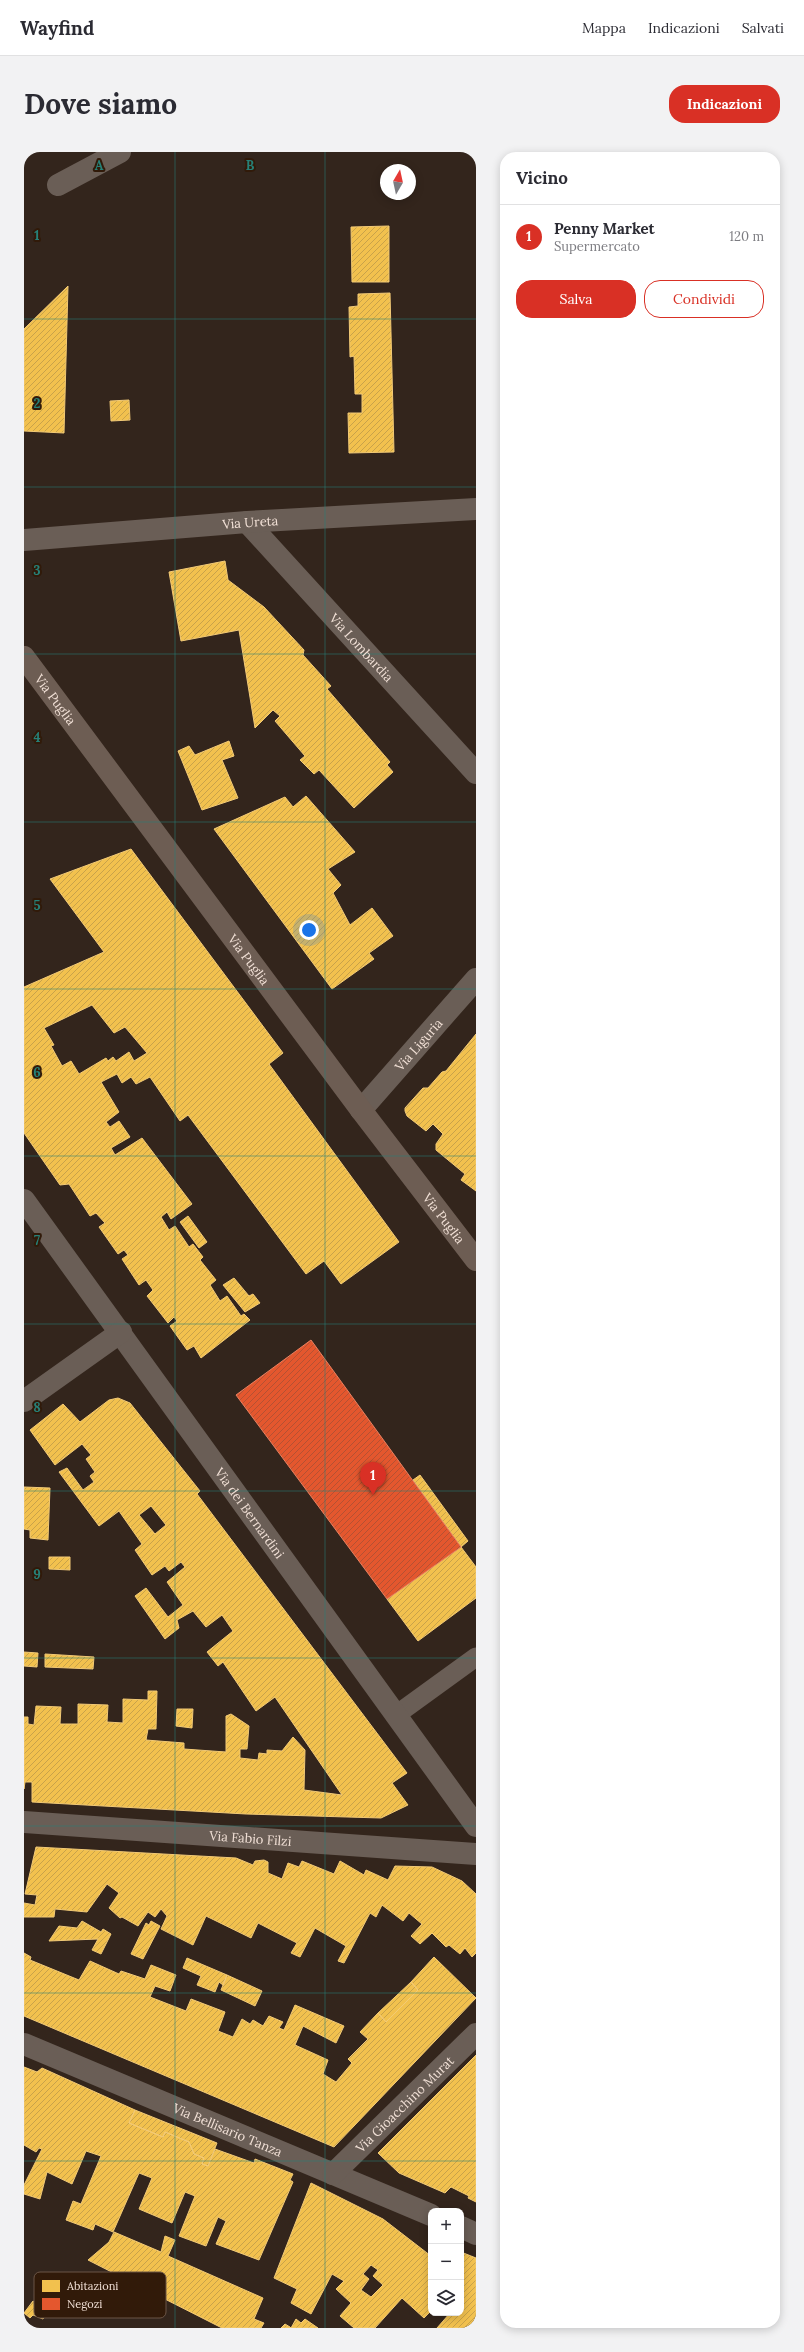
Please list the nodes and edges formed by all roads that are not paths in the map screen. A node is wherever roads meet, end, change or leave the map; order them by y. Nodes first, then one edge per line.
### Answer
1 (120, 152) edge
2 (58, 185) dead end
3 (476, 509) edge
4 (247, 522) junction
5 (24, 540) edge
6 (24, 657) edge
7 (476, 773) edge
8 (476, 979) edge
9 (361, 1110) junction
10 (24, 1200) edge
11 (476, 1260) edge
12 (121, 1332) junction
13 (24, 1401) edge
14 (476, 1657) edge
15 (396, 1715) junction
16 (24, 1822) edge
17 (476, 1826) edge
18 (476, 1854) edge
19 (476, 2034) edge
20 (24, 2044) edge
21 (333, 2174) junction
22 (428, 2214) edge
23 (464, 2228) edge
24 (476, 2234) edge

1 - 2 street
3 - 4 street, Via Ureta
4 - 5 street, Via Ureta
4 - 7 street, Via Lombardia
6 - 9 main road, Via Puglia
8 - 9 street, Via Liguria
9 - 11 main road, Via Puglia
10 - 12 street, Via dei Bernardini
12 - 13 street
12 - 15 street, Via dei Bernardini
14 - 15 lane
15 - 17 street, Via dei Bernardini
16 - 18 street, Via Fabio Filzi
19 - 21 street, Via Gioacchino Murat
20 - 21 street, Via Bellisario Tanza
21 - 22 street, Via Bellisario Tanza
23 - 24 street

